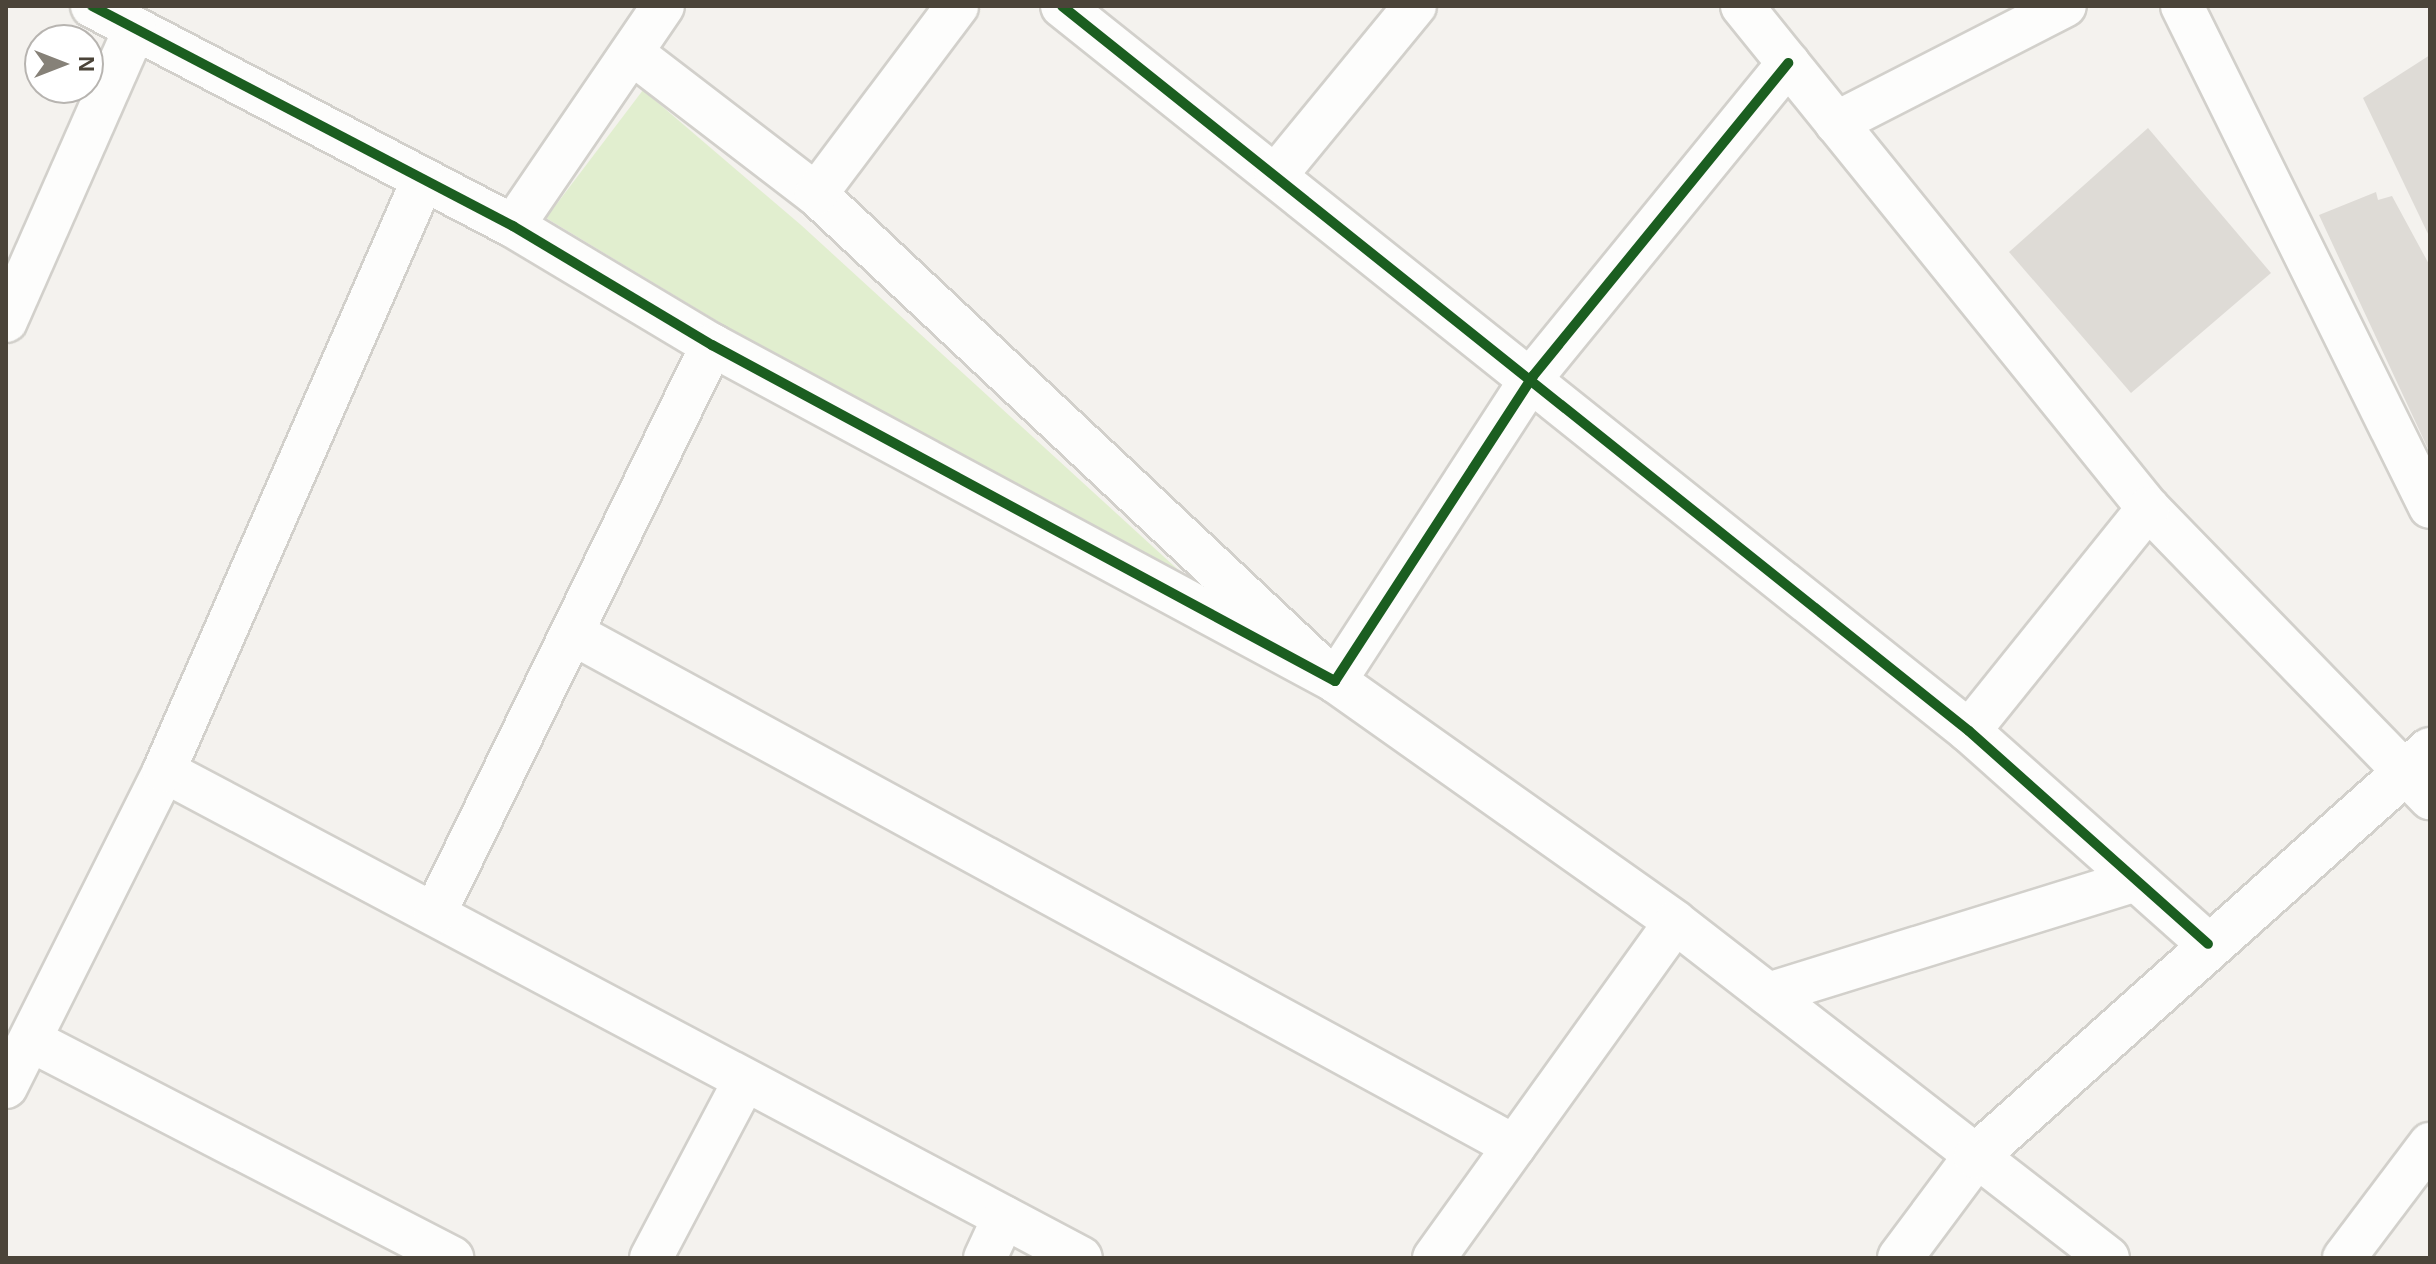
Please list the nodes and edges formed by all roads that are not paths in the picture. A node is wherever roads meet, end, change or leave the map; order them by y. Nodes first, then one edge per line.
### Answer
1 (92, 6) edge
2 (663, 6) edge
3 (957, 6) edge
4 (1062, 6) edge
5 (1415, 6) edge
6 (1742, 6) edge
7 (2065, 6) edge
8 (2182, 6) edge
9 (135, 29) junction
10 (632, 53) junction
11 (1788, 63) junction
12 (1836, 123) junction
13 (1276, 175) junction
14 (422, 182) junction
15 (816, 194) junction
16 (513, 226) junction
17 (6, 321) edge
18 (712, 345) junction
19 (1533, 376) junction
20 (2430, 507) edge
21 (2148, 508) junction
22 (572, 633) junction
23 (1335, 681) junction
24 (1969, 731) junction
25 (164, 771) junction
26 (2422, 774) edge
27 (2136, 880) junction
28 (435, 913) junction
29 (1675, 922) junction
30 (2208, 944) junction
31 (1768, 994) junction
32 (32, 1041) junction
33 (745, 1080) junction
34 (6, 1087) edge
35 (2430, 1144) edge
36 (1514, 1146) junction
37 (1976, 1156) junction
38 (1004, 1217) junction
39 (452, 1258) edge
40 (651, 1258) edge
41 (985, 1258) edge
42 (1081, 1258) edge
43 (1434, 1258) edge
44 (1900, 1258) edge
45 (2108, 1258) edge
46 (2344, 1258) edge

1 - 9 street
2 - 10 street
3 - 15 street
4 - 13 street
5 - 13 street
6 - 11 street
7 - 12 street
8 - 20 street
9 - 14 street
9 - 17 street
10 - 15 street
10 - 16 street
11 - 12 street
11 - 19 street
12 - 21 street
13 - 19 street
14 - 16 street
14 - 25 street
15 - 23 street
16 - 18 street
18 - 22 street
18 - 23 street
19 - 23 street
19 - 24 street
21 - 24 street
21 - 26 street
22 - 28 street
22 - 36 street
23 - 29 street
24 - 27 street
25 - 28 street
25 - 32 street
26 - 30 street
27 - 30 street
27 - 31 street
28 - 33 street
29 - 31 street
29 - 36 street
30 - 37 street
31 - 37 street
32 - 34 street
32 - 39 street
33 - 38 street
33 - 40 street
35 - 46 street
36 - 43 street
37 - 44 street
37 - 45 street
38 - 41 street
38 - 42 street

